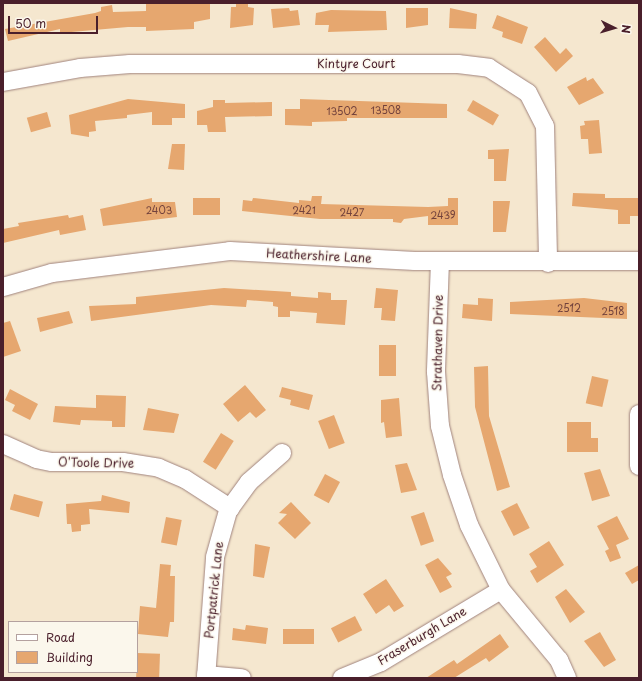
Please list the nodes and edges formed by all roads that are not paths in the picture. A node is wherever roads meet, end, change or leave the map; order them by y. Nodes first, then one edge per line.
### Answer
1 (3, 82) edge
2 (440, 261) junction
3 (639, 262) edge
4 (548, 263) junction
5 (3, 287) edge
6 (639, 414) edge
7 (3, 444) edge
8 (638, 444) edge
9 (282, 453) dead end
10 (639, 466) edge
11 (230, 508) junction
12 (501, 590) junction
13 (206, 676) edge
14 (242, 678) edge
15 (342, 678) edge
16 (567, 678) edge

1 - 4 street, Kintyre Court
2 - 4 street, Heathershire Lane
2 - 5 street, Heathershire Lane
2 - 12 street, Strathaven Drive
3 - 4 street, Heathershire Lane
6 - 8 street
7 - 11 street, O'Toole Drive
8 - 10 street
9 - 11 street, Portpatrick Lane
11 - 13 street, Portpatrick Lane
12 - 15 street, Fraserburgh Lane
12 - 16 street, Strathaven Drive
13 - 14 street

